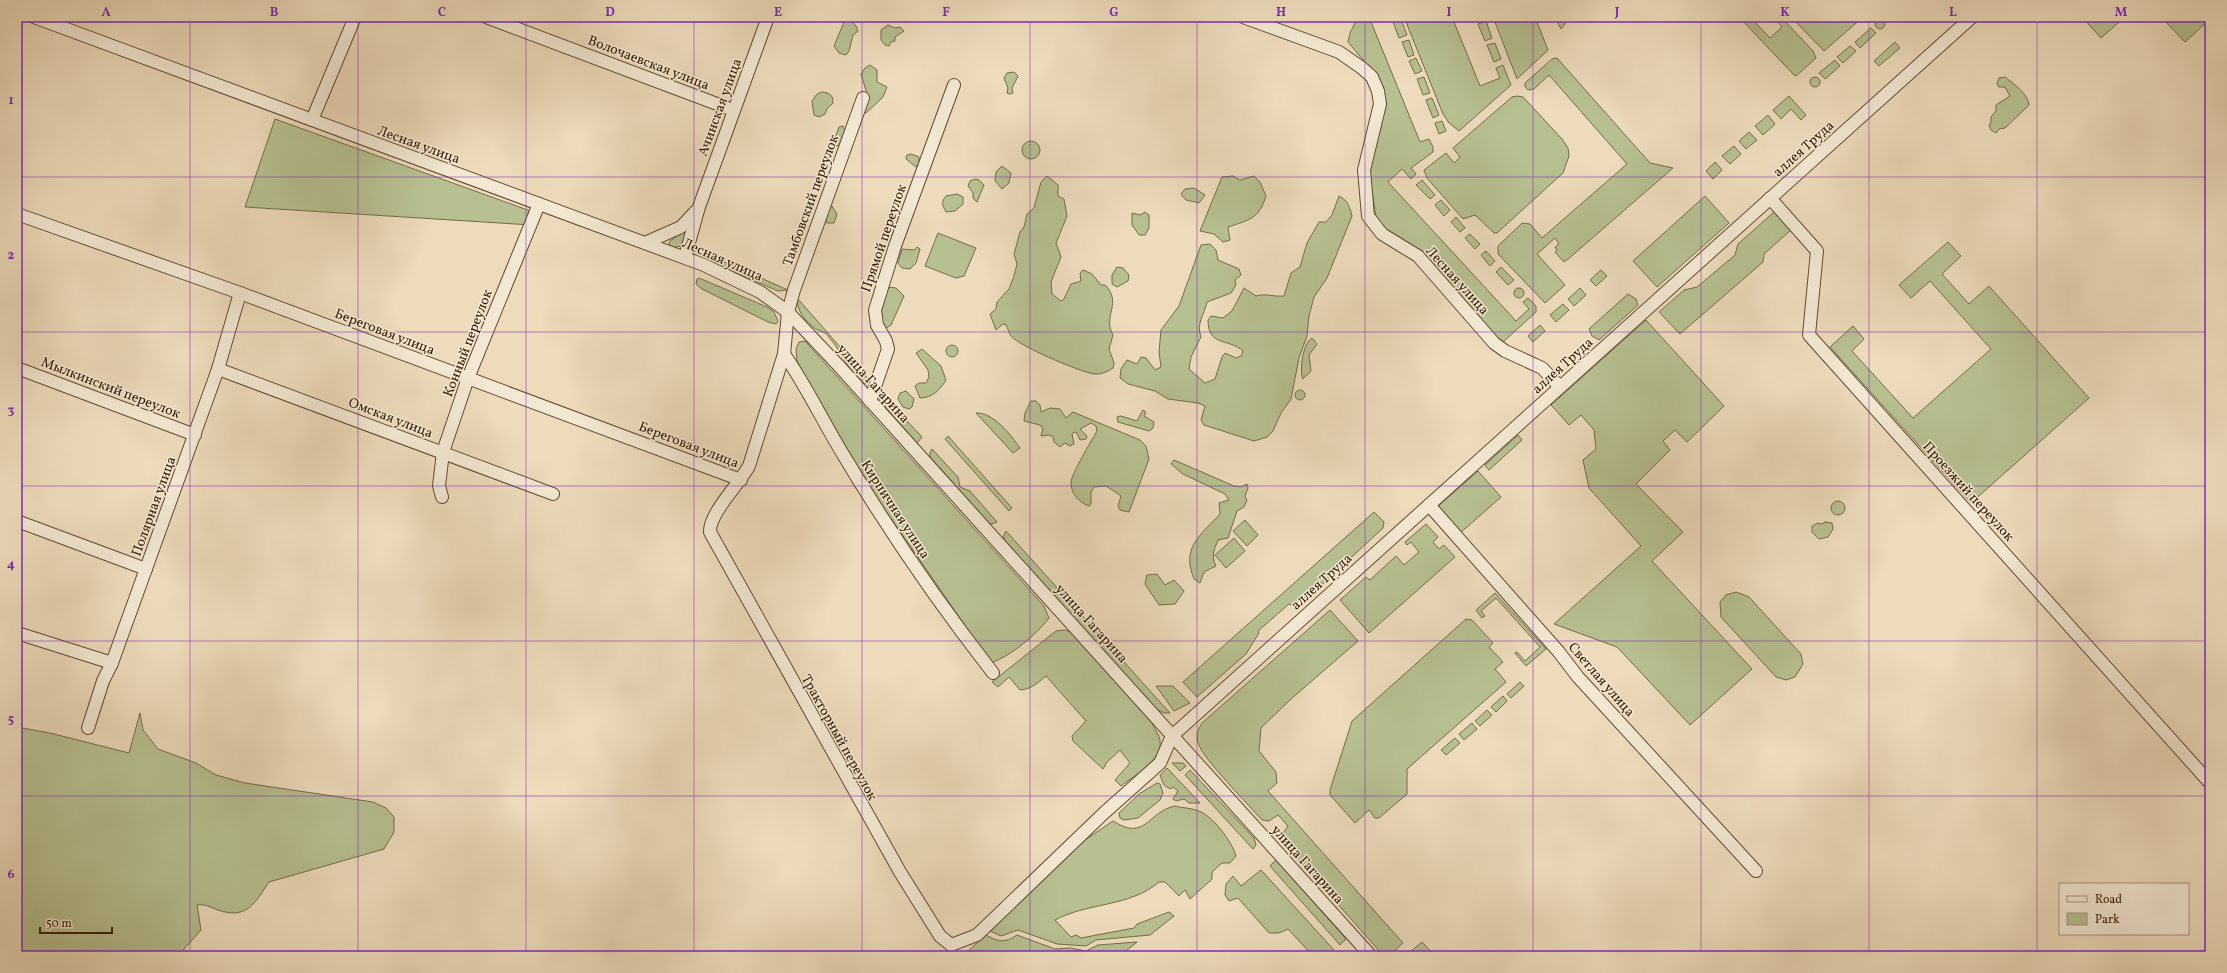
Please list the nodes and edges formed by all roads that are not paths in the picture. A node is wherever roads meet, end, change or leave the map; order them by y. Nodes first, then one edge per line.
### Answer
1 (34, 17) edge
2 (355, 17) edge
3 (486, 17) edge
4 (768, 17) edge
5 (1243, 17) edge
6 (1972, 17) edge
7 (954, 85) dead end
8 (863, 98) dead end
9 (733, 110) junction
10 (312, 120) junction
11 (1770, 198) junction
12 (539, 204) junction
13 (699, 206) junction
14 (17, 214) edge
15 (645, 243) junction
16 (685, 257) junction
17 (240, 293) junction
18 (788, 312) junction
19 (784, 354) junction
20 (17, 368) edge
21 (218, 369) junction
22 (468, 378) junction
23 (1560, 387) junction
24 (870, 401) junction
25 (195, 435) junction
26 (443, 452) junction
27 (741, 480) junction
28 (553, 494) dead end
29 (442, 497) dead end
30 (1429, 505) junction
31 (17, 521) edge
32 (713, 538) joint
33 (146, 569) junction
34 (17, 633) edge
35 (112, 663) junction
36 (993, 673) dead end
37 (88, 728) dead end
38 (1172, 736) junction
39 (2210, 782) edge
40 (1756, 871) dead end
41 (1370, 956) edge

1 - 10 street, Лесная улица
2 - 10 street
3 - 9 street, Волочаевская улица
4 - 9 street, Ачинская улица
5 - 23 street, Лесная улица
6 - 11 street, аллея Труда
7 - 24 street, Прямой переулок
8 - 18 street, Тамбовский переулок
9 - 13 street, Ачинская улица
10 - 12 street, Лесная улица
11 - 23 street, аллея Труда
11 - 39 street, Проезжий переулок
12 - 15 street, Лесная улица
12 - 22 street, Конный переулок
13 - 15 street, Ачинская улица
13 - 16 street, Ачинская улица
14 - 17 street, Береговая улица
15 - 16 street, Лесная улица
16 - 18 street, Лесная улица
17 - 21 street, Полярная улица
17 - 22 street, Береговая улица
18 - 19 street, Тамбовский переулок
18 - 24 street, улица Гагарина
19 - 27 street, Тамбовский переулок
19 - 36 street, Кирпичная улица
20 - 25 street, Мылкинский переулок
21 - 25 street, Полярная улица
21 - 26 street, Омская улица
22 - 26 street, Конный переулок
22 - 27 street, Береговая улица
23 - 30 street, аллея Труда
24 - 38 street, улица Гагарина
25 - 33 street, Полярная улица
26 - 28 street, Омская улица
26 - 29 street, Конный переулок
27 - 32 street, Тамбовский переулок
30 - 38 street, аллея Труда
30 - 40 street, Светлая улица
31 - 33 street
32 - 38 street, Тракторный переулок
33 - 35 street, Полярная улица
34 - 35 street
35 - 37 street, Полярная улица
38 - 41 street, улица Гагарина

